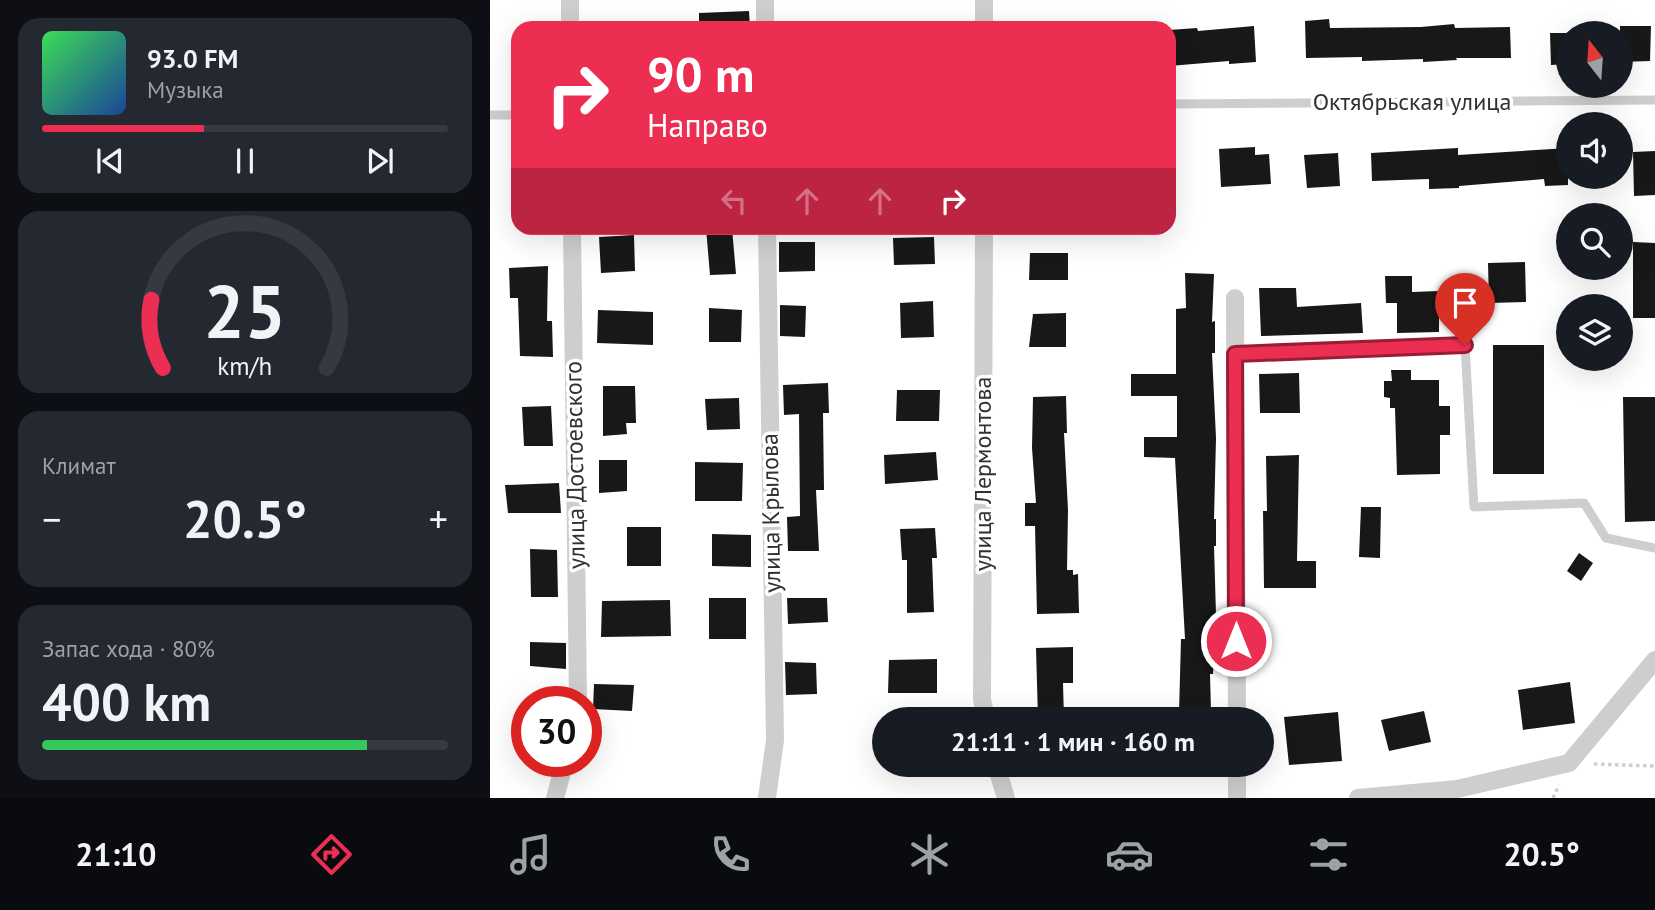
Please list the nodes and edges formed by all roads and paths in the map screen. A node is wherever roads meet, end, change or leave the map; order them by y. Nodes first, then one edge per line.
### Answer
1 (570, 0) edge
2 (765, 0) edge
3 (984, 0) edge
4 (570, 21) edge
5 (765, 21) edge
6 (984, 21) edge
7 (1655, 100) edge
8 (1176, 104) edge
9 (490, 115) edge
10 (511, 115) edge
11 (572, 235) edge
12 (767, 235) edge
13 (984, 235) edge
14 (1235, 298) dead end
15 (1235, 354) junction
16 (1655, 548) edge
17 (1655, 660) edge
18 (578, 686) edge
19 (984, 707) edge
20 (1237, 707) edge
21 (1570, 762) junction
22 (1655, 766) edge
23 (561, 777) edge
24 (1000, 777) edge
25 (1237, 777) edge
26 (1457, 794) edge
27 (555, 798) edge
28 (767, 798) edge
29 (1006, 798) edge
30 (1237, 798) edge
31 (1358, 798) edge

1 - 4 street
2 - 5 street
3 - 6 street
7 - 8 lane, Октябрьская улица
9 - 10 lane
11 - 18 street, улица Достоевского
12 - 28 street, улица Крылова
13 - 19 street, улица Лермонтова
14 - 15 street
15 - 16 lane
15 - 20 street
17 - 21 street
21 - 22 path
21 - 26 street
23 - 27 street
24 - 29 street
25 - 30 street
26 - 31 street

